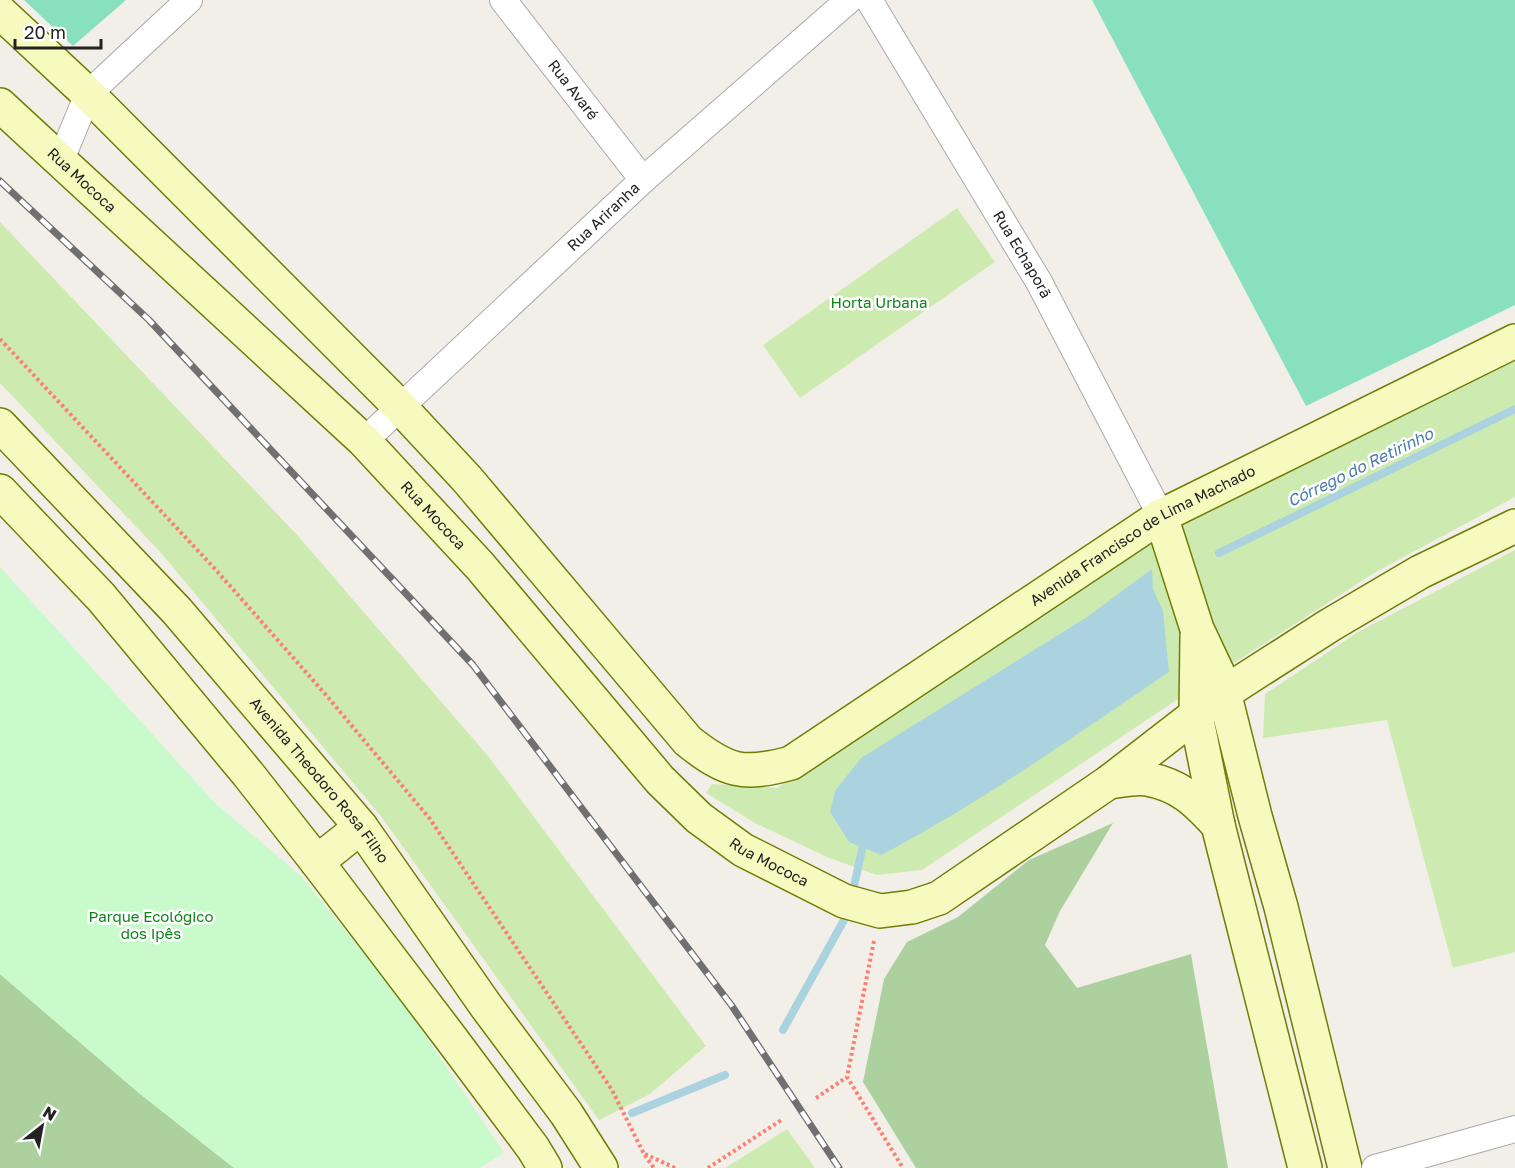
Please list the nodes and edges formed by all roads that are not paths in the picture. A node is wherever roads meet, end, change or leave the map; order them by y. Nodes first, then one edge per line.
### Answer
1 (189, 0) edge
2 (503, 0) edge
3 (849, 0) edge
4 (869, 0) edge
5 (0, 12) edge
6 (88, 94) junction
7 (0, 105) edge
8 (60, 162) junction
9 (643, 180) junction
10 (1515, 341) edge
11 (400, 406) junction
12 (0, 425) edge
13 (364, 441) junction
14 (0, 491) edge
15 (1161, 516) junction
16 (1515, 526) edge
17 (1197, 629) junction
18 (1224, 693) junction
19 (1196, 715) junction
20 (285, 741) junction
21 (248, 774) junction
22 (1109, 782) junction
23 (1218, 825) junction
24 (361, 827) junction
25 (317, 862) junction
26 (1515, 1129) edge
27 (545, 1168) edge
28 (601, 1168) edge
29 (1305, 1168) edge
30 (1345, 1168) edge
31 (1375, 1168) edge

1 - 6 street
2 - 9 street, Rua Avaré
3 - 9 street, Rua Ariranha
4 - 15 street, Rua Echaporã
5 - 6 main road
6 - 8 street
6 - 11 main road
7 - 8 main road, Rua Mococa
8 - 13 main road, Rua Mococa
9 - 11 street, Rua Ariranha
10 - 15 main road, Avenida Francisco de Lima Machado
11 - 13 street, Rua Ariranha
11 - 15 main road, Avenida Francisco de Lima Machado
12 - 20 main road, Avenida Theodoro Rosa Filho
13 - 22 main road, Rua Mococa
14 - 21 main road
15 - 17 main road
16 - 18 main road
17 - 18 main road
17 - 19 main road
18 - 19 main road
18 - 30 main road
19 - 22 main road
19 - 23 main road
20 - 21 main road
20 - 24 main road, Avenida Theodoro Rosa Filho
21 - 25 main road
22 - 23 main road
23 - 29 main road
24 - 25 main road
24 - 28 main road, Avenida Theodoro Rosa Filho
25 - 27 main road
26 - 31 street

